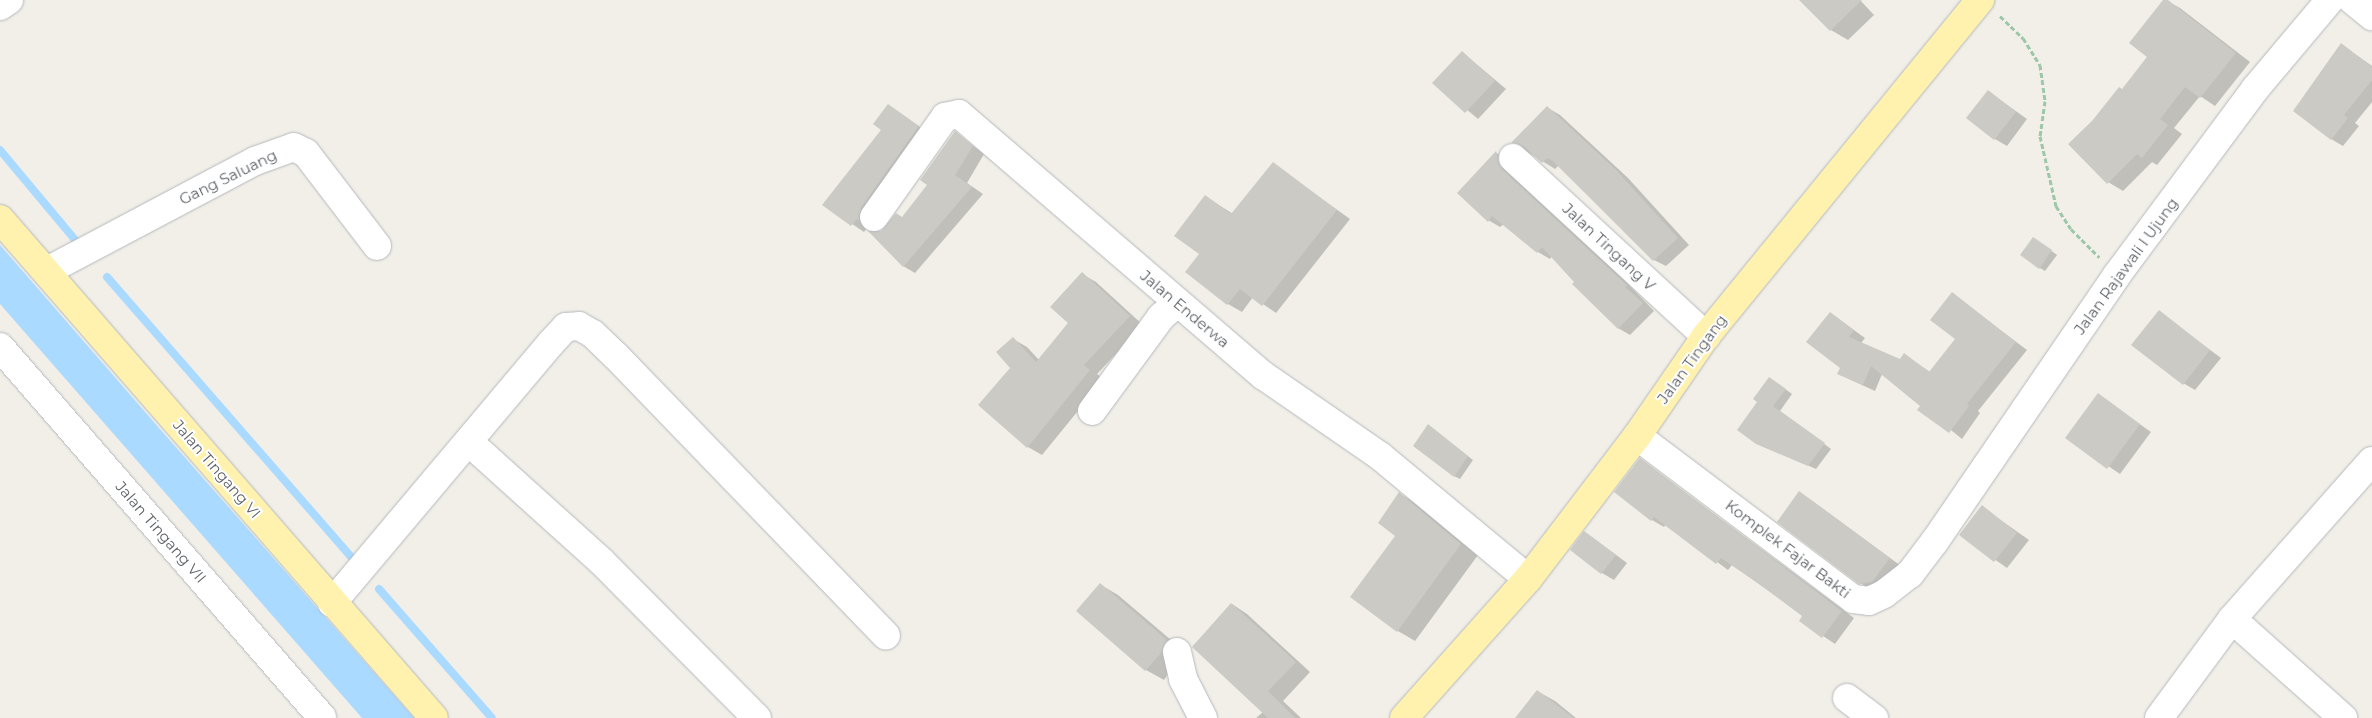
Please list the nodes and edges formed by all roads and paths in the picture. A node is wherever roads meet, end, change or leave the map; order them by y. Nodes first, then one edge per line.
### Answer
1 (9, 0) edge
2 (2330, 0) edge
3 (2352, 0) edge
4 (0, 6) edge
5 (1989, 6) edge
6 (2372, 16) edge
7 (1513, 158) dead end
8 (874, 217) dead end
9 (0, 219) edge
10 (377, 246) dead end
11 (47, 271) junction
12 (2117, 275) junction
13 (1177, 303) junction
14 (1706, 336) junction
15 (0, 346) edge
16 (1092, 411) dead end
17 (1637, 436) junction
18 (470, 442) junction
19 (2372, 461) edge
20 (1935, 541) joint
21 (1528, 579) junction
22 (332, 603) junction
23 (2232, 619) junction
24 (886, 636) dead end
25 (1177, 652) dead end
26 (1847, 698) dead end
27 (322, 718) edge
28 (434, 718) edge
29 (757, 718) edge
30 (1203, 718) edge
31 (1404, 718) edge
32 (1874, 718) edge
33 (2159, 718) edge
34 (2343, 718) edge

1 - 4 street
2 - 12 street, Jalan Rajawali I Ujung
3 - 6 street
5 - 12 path
5 - 14 main road, Jalan Tingang
7 - 14 street, Jalan Tingang V
8 - 13 street, Jalan Enderwa
9 - 11 main road, Jalan Tingang VI
10 - 11 street, Gang Saluang
11 - 22 main road, Jalan Tingang VI
12 - 20 street, Jalan Rajawali I Ujung
13 - 16 street
13 - 21 street, Jalan Enderwa
14 - 17 main road, Jalan Tingang
15 - 27 street, Jalan Tingang VII
17 - 20 street, Komplek Fajar Bakti
17 - 21 main road, Jalan Tingang
18 - 22 street
18 - 24 street
18 - 29 street
19 - 23 street
21 - 31 main road, Jalan Tingang
22 - 28 main road, Jalan Tingang VI
23 - 33 street
23 - 34 street
25 - 30 street
26 - 32 street

